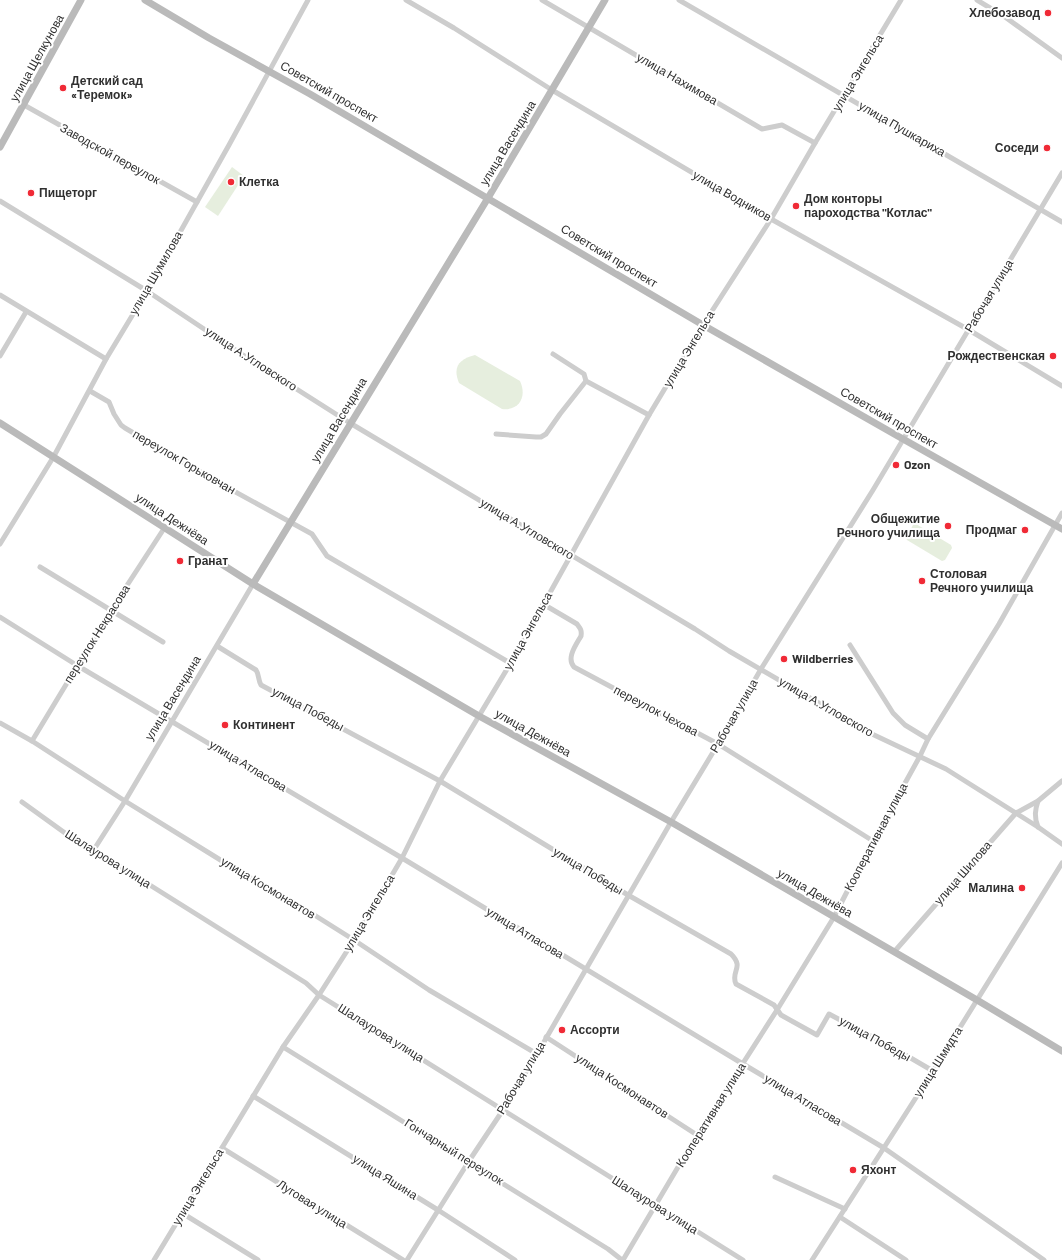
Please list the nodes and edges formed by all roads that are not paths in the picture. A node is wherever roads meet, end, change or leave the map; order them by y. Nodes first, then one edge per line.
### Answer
1 (81, 0) edge
2 (145, 0) edge
3 (308, 0) edge
4 (406, 0) edge
5 (542, 0) edge
6 (605, 0) edge
7 (679, 0) edge
8 (902, 0) edge
9 (977, 0) edge
10 (590, 28) junction
11 (1062, 58) edge
12 (269, 71) junction
13 (552, 90) junction
14 (844, 96) junction
15 (24, 105) junction
16 (815, 143) junction
17 (0, 147) edge
18 (1062, 173) edge
19 (488, 198) junction
20 (0, 200) edge
21 (196, 202) junction
22 (1040, 210) junction
23 (771, 219) junction
24 (1062, 222) edge
25 (147, 291) junction
26 (0, 295) edge
27 (26, 312) junction
28 (703, 325) junction
29 (969, 330) junction
30 (553, 354) dead end
31 (0, 356) edge
32 (106, 359) junction
33 (586, 381) junction
34 (1062, 386) edge
35 (90, 391) junction
36 (649, 415) junction
37 (0, 423) edge
38 (350, 423) junction
39 (496, 434) dead end
40 (903, 439) junction
41 (54, 456) junction
42 (1062, 513) edge
43 (291, 522) junction
44 (1055, 524) junction
45 (165, 527) junction
46 (1062, 529) edge
47 (0, 544) edge
48 (571, 556) junction
49 (40, 567) dead end
50 (253, 584) junction
51 (543, 604) junction
52 (111, 610) junction
53 (0, 616) edge
54 (162, 642) dead end
55 (850, 645) dead end
56 (217, 646) junction
57 (510, 663) junction
58 (78, 666) junction
59 (761, 669) junction
60 (479, 716) junction
61 (172, 721) junction
62 (0, 723) edge
63 (928, 739) junction
64 (32, 741) junction
65 (718, 744) junction
66 (920, 756) junction
67 (440, 781) junction
68 (1062, 781) edge
69 (125, 801) junction
70 (1038, 801) junction
71 (22, 802) dead end
72 (1016, 813) junction
73 (671, 822) junction
74 (1038, 827) junction
75 (873, 841) junction
76 (1062, 844) edge
77 (93, 851) junction
78 (402, 858) junction
79 (1062, 863) edge
80 (628, 895) junction
81 (834, 918) junction
82 (354, 940) junction
83 (894, 952) junction
84 (585, 969) junction
85 (319, 995) junction
86 (977, 1000) junction
87 (777, 1010) junction
88 (546, 1037) junction
89 (284, 1046) junction
90 (1062, 1051) edge
91 (537, 1054) junction
92 (743, 1064) junction
93 (932, 1071) junction
94 (254, 1096) junction
95 (503, 1110) junction
96 (698, 1135) junction
97 (222, 1148) junction
98 (884, 1148) junction
99 (469, 1162) junction
100 (775, 1177) dead end
101 (656, 1205) junction
102 (845, 1209) junction
103 (438, 1210) junction
104 (182, 1213) junction
105 (840, 1217) junction
106 (154, 1260) edge
107 (258, 1260) edge
108 (403, 1260) edge
109 (407, 1260) edge
110 (515, 1260) edge
111 (623, 1260) edge
112 (743, 1260) edge
113 (812, 1260) edge
114 (906, 1260) edge
115 (1044, 1260) edge

1 - 15 main road, улица Щелкунова
2 - 12 main road, Советский проспект
3 - 12 street, улица Шумилова
4 - 13 street, улица Водников
5 - 10 street, улица Нахимова
6 - 10 main road, улица Васендина
7 - 14 street, улица Пушкариха
8 - 14 street, улица Энгельса
9 - 11 street
10 - 13 main road, улица Васендина
10 - 16 street, улица Нахимова
12 - 19 main road, Советский проспект
12 - 21 street, улица Шумилова
13 - 19 main road, улица Васендина
13 - 23 street, улица Водников
14 - 16 street, улица Энгельса
14 - 22 street, улица Пушкариха
15 - 17 main road, улица Щелкунова
15 - 21 street, Заводской переулок
16 - 23 street, улица Энгельса
18 - 22 street, Рабочая улица
19 - 28 main road, Советский проспект
19 - 38 main road, улица Васендина
20 - 25 street, улица А.Угловского
21 - 25 street, улица Шумилова
22 - 24 street, улица Пушкариха
22 - 29 street, Рабочая улица
23 - 28 street, улица Энгельса
23 - 29 street, улица Водников
25 - 32 street, улица Шумилова
25 - 38 street, улица А.Угловского
26 - 27 street
27 - 31 street
27 - 32 street
28 - 36 street, улица Энгельса
28 - 40 main road, Советский проспект
29 - 34 street, улица Водников
29 - 40 street, Рабочая улица
30 - 33 street
32 - 35 street, улица Шумилова
33 - 36 street
33 - 39 street
35 - 41 street, улица Шумилова
35 - 43 street, переулок Горьковчан
36 - 48 street, улица Энгельса
37 - 41 main road, улица Дежнёва
38 - 43 main road, улица Васендина
38 - 48 street, улица А.Угловского
40 - 44 main road, Советский проспект
40 - 59 street, Рабочая улица
41 - 45 main road, улица Дежнёва
41 - 47 street, улица Шумилова
42 - 44 street, Кооперативная улица
43 - 50 main road, улица Васендина
43 - 57 street
44 - 46 main road, Советский проспект
44 - 63 street, Кооперативная улица
45 - 50 main road, улица Дежнёва
45 - 52 street, переулок Некрасова
48 - 51 street, улица Энгельса
48 - 59 street, улица А.Угловского
49 - 52 street
50 - 56 street, улица Васендина
50 - 60 main road, улица Дежнёва
51 - 57 street, улица Энгельса
51 - 65 street, переулок Чехова
52 - 54 street
52 - 58 street, переулок Некрасова
53 - 58 street, улица Атласова
55 - 63 street
56 - 61 street, улица Васендина
56 - 67 street, улица Победы
57 - 60 street, улица Энгельса
58 - 61 street, улица Атласова
58 - 64 street, переулок Некрасова
59 - 65 street, Рабочая улица
59 - 66 street, улица А.Угловского
60 - 67 street, улица Энгельса
60 - 73 main road, улица Дежнёва
61 - 69 street, улица Васендина
61 - 78 street, улица Атласова
62 - 64 street, улица Космонавтов
63 - 66 street, Кооперативная улица
64 - 69 street, улица Космонавтов
65 - 73 street, Рабочая улица
65 - 75 street, переулок Чехова
66 - 72 street, улица А.Угловского
66 - 75 street, Кооперативная улица
67 - 78 street, улица Энгельса
67 - 80 street, улица Победы
68 - 70 street, улица Шилова
69 - 77 street, улица Васендина
69 - 82 street, улица Космонавтов
70 - 72 street, улица Шилова
70 - 74 street
71 - 77 street, Шалаурова улица
72 - 74 street, улица А.Угловского
72 - 83 street, улица Шилова
73 - 80 street, Рабочая улица
73 - 81 main road, улица Дежнёва
74 - 76 street, улица А.Угловского
75 - 81 street, Кооперативная улица
77 - 85 street, Шалаурова улица
78 - 82 street, улица Энгельса
78 - 84 street, улица Атласова
79 - 86 street, улица Шмидта
80 - 84 street, Рабочая улица
80 - 87 street, улица Победы
81 - 83 main road, улица Дежнёва
81 - 87 street, Кооперативная улица
82 - 85 street, улица Энгельса
82 - 91 street, улица Космонавтов
83 - 86 main road, улица Дежнёва
84 - 88 street, Рабочая улица
84 - 92 street, улица Атласова
85 - 89 street, улица Энгельса
85 - 95 street, Шалаурова улица
86 - 90 main road, улица Дежнёва
86 - 93 street, улица Шмидта
87 - 92 street, Кооперативная улица
87 - 93 street, улица Победы
88 - 91 street, Рабочая улица
88 - 96 street, улица Космонавтов
89 - 94 street, улица Энгельса
89 - 99 street, Гончарный переулок
91 - 95 street, Рабочая улица
92 - 96 street, Кооперативная улица
92 - 98 street, улица Атласова
93 - 98 street, улица Шмидта
94 - 97 street, улица Энгельса
94 - 103 street, улица Яшина
95 - 99 street, Рабочая улица
95 - 101 street, Шалаурова улица
96 - 101 street, Кооперативная улица
97 - 104 street, улица Энгельса
97 - 108 street, Луговая улица
98 - 102 street, улица Шмидта
98 - 115 street, улица Атласова
99 - 103 street, Рабочая улица
99 - 111 street, Гончарный переулок
100 - 102 street
101 - 111 street, Кооперативная улица
101 - 112 street, Шалаурова улица
102 - 105 street, улица Шмидта
103 - 109 street, Рабочая улица
103 - 110 street, улица Яшина
104 - 106 street, улица Энгельса
104 - 107 street
105 - 113 street, улица Шмидта
105 - 114 street

